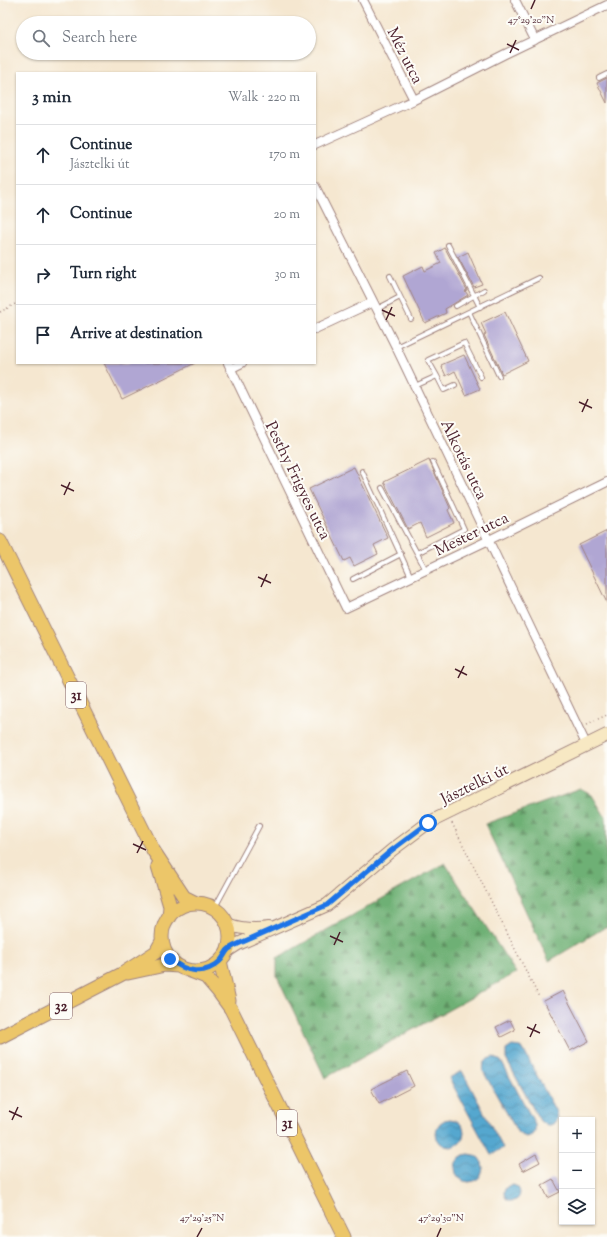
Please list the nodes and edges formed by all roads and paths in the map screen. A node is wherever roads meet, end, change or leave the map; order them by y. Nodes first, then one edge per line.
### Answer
1 (363, 0) edge
2 (516, 0) edge
3 (607, 5) edge
4 (535, 40) junction
5 (607, 74) edge
6 (599, 78) dead end
7 (414, 100) junction
8 (316, 145) edge
9 (316, 188) edge
10 (448, 245) dead end
11 (390, 276) dead end
12 (539, 278) dead end
13 (484, 290) dead end
14 (475, 296) junction
15 (400, 297) junction
16 (16, 304) edge
17 (375, 306) junction
18 (456, 306) dead end
19 (480, 307) junction
20 (0, 312) edge
21 (469, 312) junction
22 (411, 319) dead end
23 (316, 329) edge
24 (396, 347) junction
25 (229, 366) edge
26 (437, 376) junction
27 (500, 376) dead end
28 (480, 378) dead end
29 (455, 385) dead end
30 (415, 386) junction
31 (433, 462) dead end
32 (362, 471) dead end
33 (607, 482) edge
34 (382, 488) dead end
35 (489, 540) junction
36 (0, 541) edge
37 (417, 553) junction
38 (401, 554) junction
39 (426, 570) junction
40 (411, 577) junction
41 (353, 579) dead end
42 (346, 608) joint
43 (607, 715) edge
44 (580, 731) junction
45 (607, 736) edge
46 (587, 746) junction
47 (447, 814) junction
48 (259, 826) dead end
49 (153, 850) junction
50 (196, 903) junction
51 (214, 908) junction
52 (169, 918) junction
53 (227, 924) junction
54 (284, 925) junction
55 (162, 942) junction
56 (224, 956) junction
57 (183, 968) junction
58 (122, 974) junction
59 (539, 997) dead end
60 (231, 1009) junction
61 (0, 1037) edge
62 (344, 1237) edge

1 - 7 street, Méz utca
2 - 4 street
3 - 4 street
4 - 7 street
5 - 6 lane
7 - 8 street
9 - 17 street, Alkotás utca
10 - 14 lane
11 - 15 lane
12 - 19 lane
13 - 14 lane
14 - 18 lane
14 - 19 lane
15 - 17 lane
15 - 22 lane
16 - 20 path
17 - 23 street
17 - 24 street, Alkotás utca
19 - 21 lane
21 - 24 lane
21 - 27 lane
24 - 30 street, Alkotás utca
25 - 42 street, Pesthy Frigyes utca
26 - 28 lane
26 - 29 lane
26 - 30 lane
30 - 35 street, Alkotás utca
31 - 37 lane
32 - 38 lane
33 - 35 street, Mester utca
34 - 37 lane
35 - 39 street, Mester utca
35 - 44 street, Alkotás utca
36 - 49 main road, 31
37 - 39 lane
38 - 40 lane
38 - 41 lane
39 - 40 street, Mester utca
40 - 42 street, Mester utca
43 - 44 path
44 - 46 street, Alkotás utca
45 - 46 street, Jásztelki út
46 - 47 street, Jásztelki út
47 - 54 street, Jásztelki út
47 - 59 path
48 - 51 lane
49 - 50 main road, 31
49 - 52 main road, 31
50 - 51 main road, 31
50 - 52 main road
51 - 53 main road
52 - 55 main road, 31
53 - 54 street, Jásztelki út
53 - 56 main road, 31
54 - 56 street, Jásztelki út
55 - 57 main road, 31
55 - 58 main road, 32
56 - 57 main road
56 - 60 main road, 31
57 - 58 main road, 32
57 - 60 main road, 31
58 - 61 main road, 32
60 - 62 main road, 31

